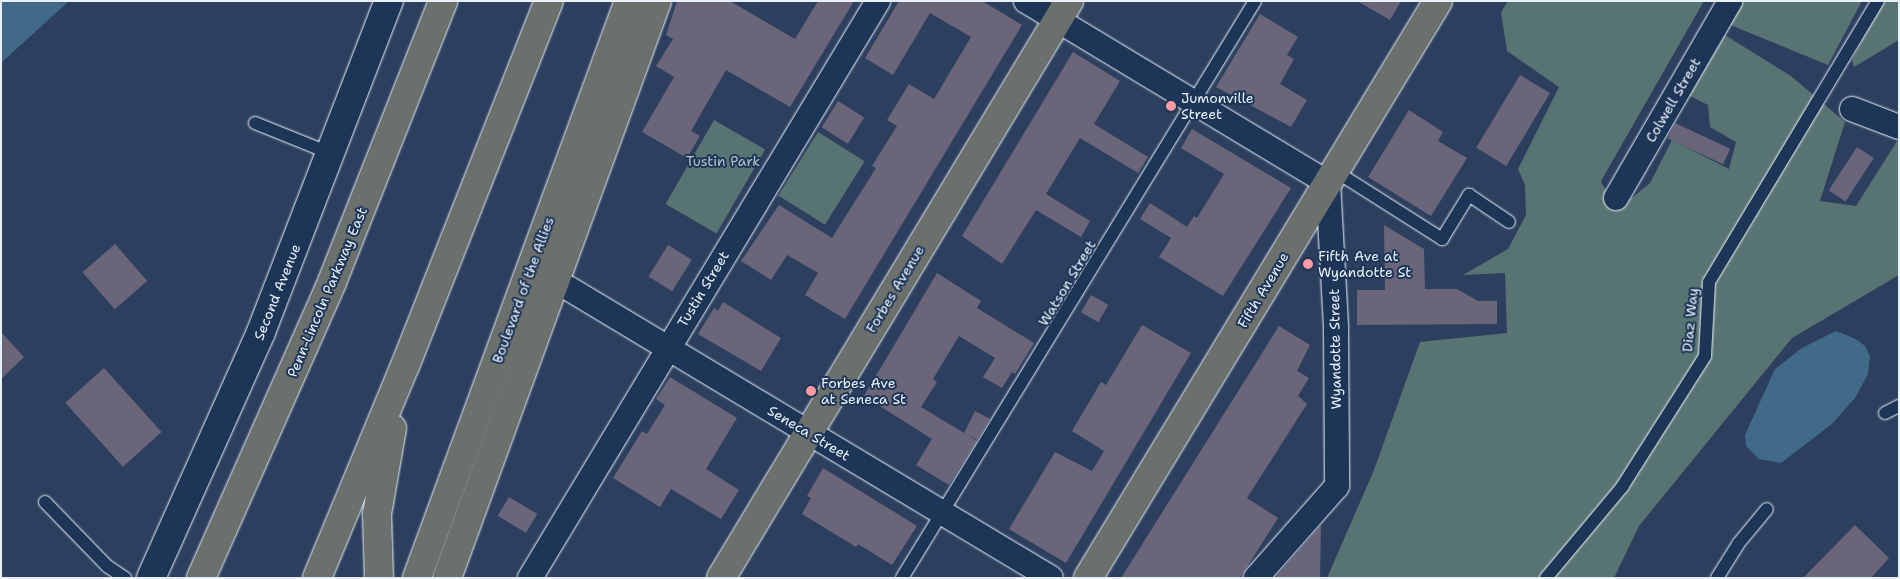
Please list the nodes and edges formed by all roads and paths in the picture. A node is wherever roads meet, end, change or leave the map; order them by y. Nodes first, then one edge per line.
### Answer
1 (389, 1) edge
2 (442, 1) edge
3 (549, 1) edge
4 (629, 1) edge
5 (656, 1) edge
6 (878, 1) edge
7 (1026, 1) edge
8 (1255, 1) edge
9 (1438, 1) edge
10 (1730, 1) edge
11 (1878, 1) edge
12 (1064, 11) edge
13 (1194, 102) junction
14 (1852, 108) dead end
15 (255, 123) dead end
16 (1899, 127) edge
17 (332, 154) junction
18 (1332, 177) junction
19 (1616, 198) dead end
20 (1509, 222) dead end
21 (568, 288) dead end
22 (667, 347) junction
23 (405, 366) junction
24 (1899, 406) edge
25 (1885, 413) dead end
26 (808, 432) junction
27 (45, 502) dead end
28 (1767, 509) dead end
29 (944, 514) junction
30 (125, 578) edge
31 (151, 578) edge
32 (201, 578) edge
33 (317, 578) edge
34 (379, 578) edge
35 (417, 578) edge
36 (447, 578) edge
37 (530, 578) edge
38 (721, 578) edge
39 (902, 578) edge
40 (1051, 578) edge
41 (1088, 578) edge
42 (1256, 578) edge
43 (1546, 578) edge
44 (1717, 578) edge

1 - 17 main road, Second Avenue
2 - 32 main road, Penn-Lincoln Parkway East
3 - 23 main road
4 - 35 main road, Boulevard of the Allies
5 - 36 main road, Boulevard of the Allies
6 - 22 street, Tustin Street
7 - 12 street
8 - 13 lane, Watson Street
9 - 18 main road, Fifth Avenue
10 - 19 street, Colwell Street
11 - 43 lane, Diaz Way
12 - 13 street
12 - 26 main road, Forbes Avenue
13 - 18 street
13 - 29 lane, Watson Street
14 - 16 street
15 - 17 lane
17 - 31 main road, Second Avenue
18 - 20 lane
18 - 41 main road, Fifth Avenue
18 - 42 street, Wyandotte Street
21 - 22 street, Seneca Street
22 - 26 street, Seneca Street
22 - 37 street, Tustin Street
23 - 33 main road
23 - 34 main road
24 - 25 lane
26 - 29 street, Seneca Street
26 - 38 main road, Forbes Avenue
27 - 30 lane
28 - 44 lane
29 - 39 lane, Watson Street
29 - 40 street, Seneca Street

